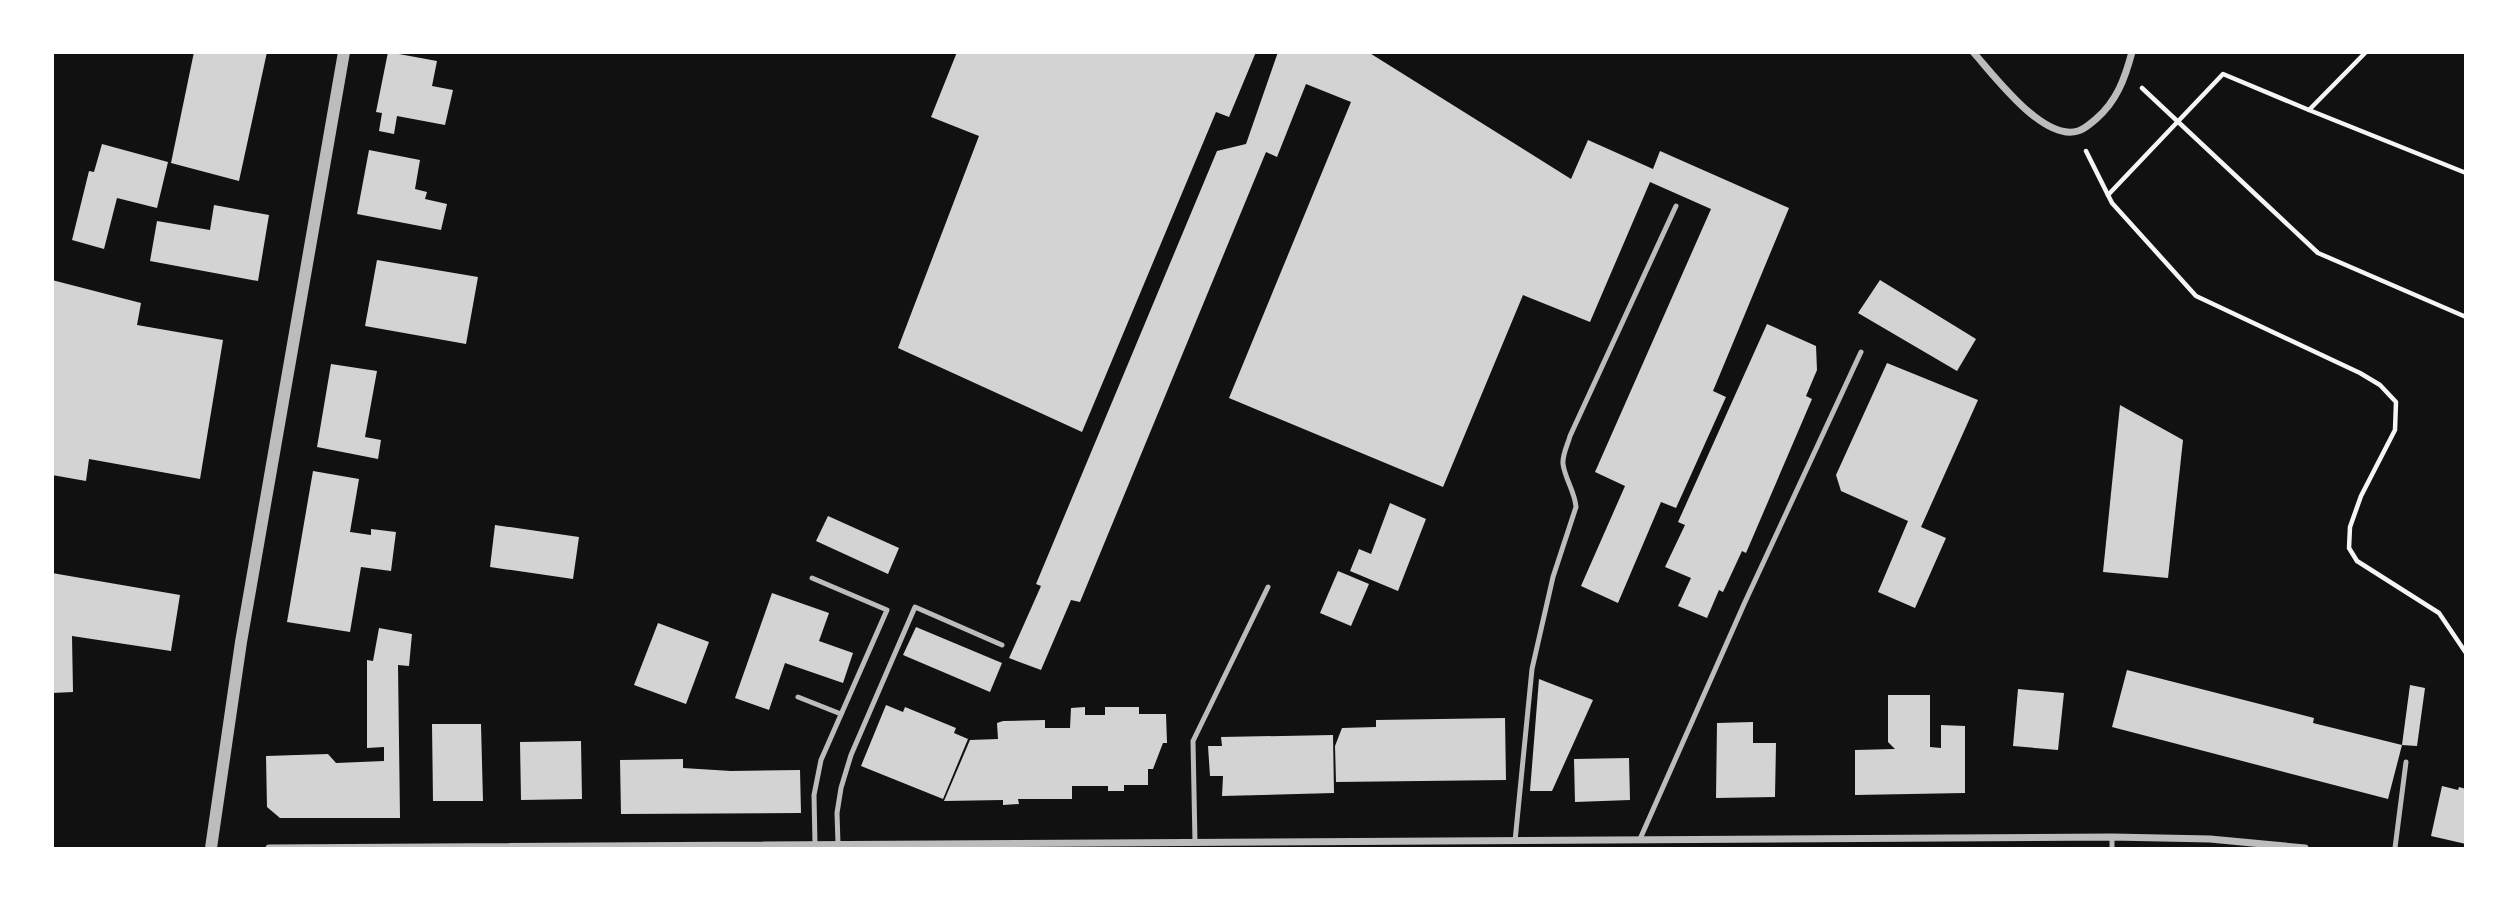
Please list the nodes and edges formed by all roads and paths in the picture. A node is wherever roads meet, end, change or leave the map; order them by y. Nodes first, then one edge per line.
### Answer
1 (344, 52) edge
2 (1973, 52) edge
3 (2132, 52) edge
4 (2366, 52) edge
5 (2126, 74) junction
6 (2309, 110) junction
7 (2178, 121) junction
8 (2077, 132) junction
9 (2466, 173) edge
10 (2108, 195) junction
11 (1676, 206) dead end
12 (2466, 317) edge
13 (1861, 352) dead end
14 (812, 578) dead end
15 (1268, 587) dead end
16 (1002, 645) dead end
17 (2466, 653) edge
18 (798, 698) dead end
19 (841, 714) junction
20 (2406, 762) dead end
21 (2112, 837) junction
22 (1870, 838) junction
23 (1640, 839) junction
24 (1515, 841) junction
25 (1195, 842) junction
26 (815, 844) junction
27 (838, 844) junction
28 (608, 847) edge
29 (211, 849) edge
30 (268, 849) edge
31 (1868, 849) edge
32 (2112, 849) edge
33 (2305, 849) edge
34 (2395, 849) edge

1 - 29 street
2 - 8 street
3 - 5 street
4 - 6 path
5 - 7 path
5 - 8 street
6 - 7 path
6 - 9 path
7 - 10 path
7 - 12 path
8 - 10 path
10 - 17 path
11 - 24 lane
13 - 23 lane
14 - 19 lane
15 - 25 lane
16 - 27 lane
18 - 19 lane
19 - 26 lane
20 - 34 lane
21 - 22 street
21 - 32 lane
21 - 33 street
22 - 23 street
22 - 31 lane
23 - 24 street
24 - 25 street
25 - 27 street
26 - 27 street
26 - 28 street
28 - 30 street

